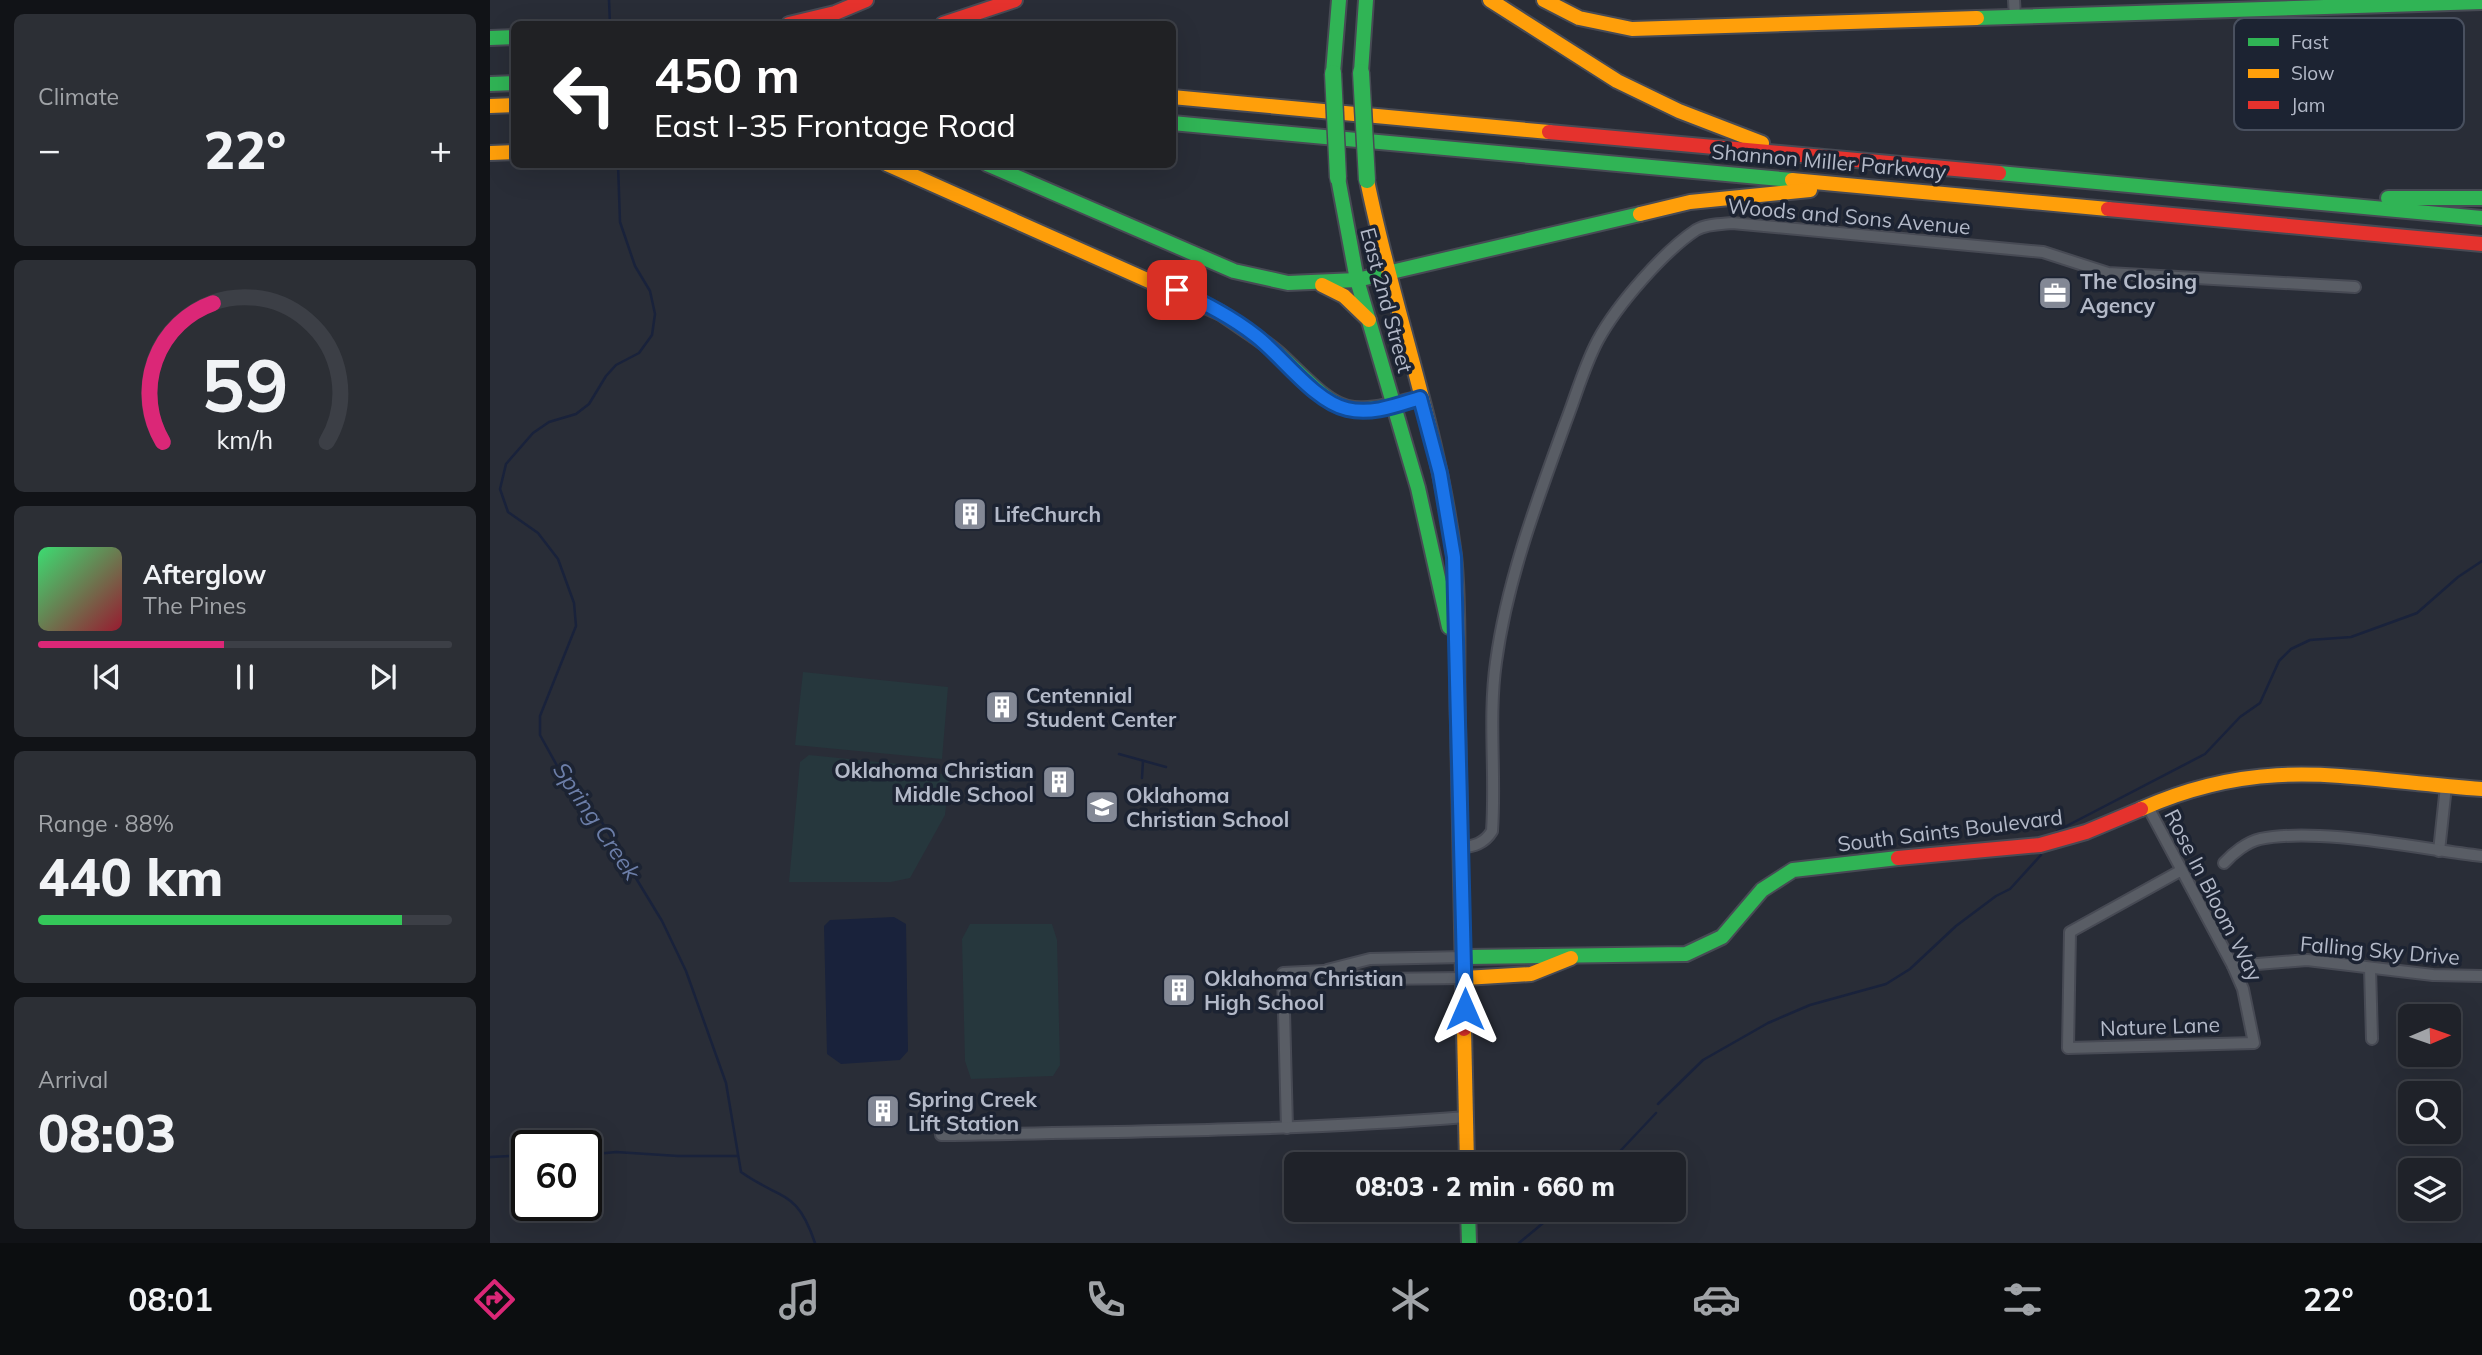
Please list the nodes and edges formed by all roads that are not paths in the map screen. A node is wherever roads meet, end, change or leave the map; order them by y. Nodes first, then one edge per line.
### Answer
1 (866, 0) edge
2 (1015, 0) edge
3 (1339, 0) edge
4 (1366, 0) edge
5 (1490, 0) edge
6 (1544, 0) edge
7 (2014, 0) edge
8 (2478, 1) edge
9 (2015, 18) junction
10 (802, 21) edge
11 (952, 21) edge
12 (511, 37) edge
13 (490, 38) edge
14 (511, 83) edge
15 (490, 84) edge
16 (1176, 97) edge
17 (511, 105) edge
18 (490, 106) edge
19 (1176, 123) edge
20 (1786, 151) junction
21 (511, 152) edge
22 (490, 153) edge
23 (896, 168) edge
24 (996, 168) edge
25 (1882, 186) junction
26 (2482, 198) edge
27 (2268, 199) junction
28 (2482, 218) edge
29 (2482, 244) edge
30 (1385, 274) junction
31 (1357, 280) junction
32 (1318, 284) junction
33 (2354, 287) dead end
34 (1369, 320) junction
35 (1420, 398) junction
36 (1394, 406) junction
37 (1453, 646) junction
38 (2446, 786) junction
39 (2482, 789) edge
40 (2148, 807) junction
41 (1460, 848) junction
42 (2438, 850) junction
43 (2482, 856) edge
44 (2224, 863) dead end
45 (2180, 871) junction
46 (1464, 957) junction
47 (1572, 957) junction
48 (2233, 966) junction
49 (2371, 968) junction
50 (1324, 971) junction
51 (2482, 976) edge
52 (1465, 978) junction
53 (2372, 1039) dead end
54 (2253, 1043) joint
55 (1466, 1117) junction
56 (1287, 1129) junction
57 (941, 1135) dead end
58 (1466, 1152) edge
59 (1468, 1222) edge
60 (1469, 1243) edge

1 - 10 main road
2 - 11 main road
3 - 31 main road, East 2nd Street, bridge
4 - 30 main road, East 2nd Street, bridge
5 - 20 main road
6 - 9 main road
7 - 9 street
8 - 9 main road
12 - 13 main road
14 - 15 main road
16 - 20 main road, Shannon Miller Parkway
17 - 18 main road
19 - 25 main road, Shannon Miller Parkway
20 - 27 main road, Shannon Miller Parkway
21 - 22 main road
23 - 36 main road
24 - 32 main road
25 - 29 main road, Shannon Miller Parkway
25 - 30 main road
26 - 27 main road
27 - 28 main road, Shannon Miller Parkway
30 - 31 main road
30 - 35 main road, East 2nd Street
31 - 32 main road
31 - 34 main road, East 2nd Street
32 - 34 main road
33 - 41 street, Woods and Sons Avenue
34 - 36 main road, East 2nd Street
35 - 36 main road
35 - 37 main road, East 2nd Street
36 - 37 main road, East 2nd Street
37 - 41 main road, East 2nd Street
38 - 39 main road, South Saints Boulevard
38 - 40 main road, South Saints Boulevard
38 - 42 street
40 - 45 street, Rose In Bloom Way
40 - 47 main road, South Saints Boulevard
41 - 46 main road, East 2nd Street
42 - 43 street
42 - 44 street
45 - 48 street, Rose In Bloom Way
45 - 54 street, Nature Lane
46 - 47 main road, South Saints Boulevard
46 - 50 street, South Saints Boulevard
46 - 52 main road, East 2nd Street
47 - 52 main road, South Saints Boulevard
48 - 49 street, Falling Sky Drive
48 - 54 street, Rose In Bloom Way
49 - 51 street, Falling Sky Drive
49 - 53 street
50 - 52 street, South Saints Boulevard
50 - 56 street, South Saints Boulevard
52 - 55 main road, East 2nd Street
55 - 56 street
55 - 58 main road, East 2nd Street
56 - 57 street
59 - 60 main road

